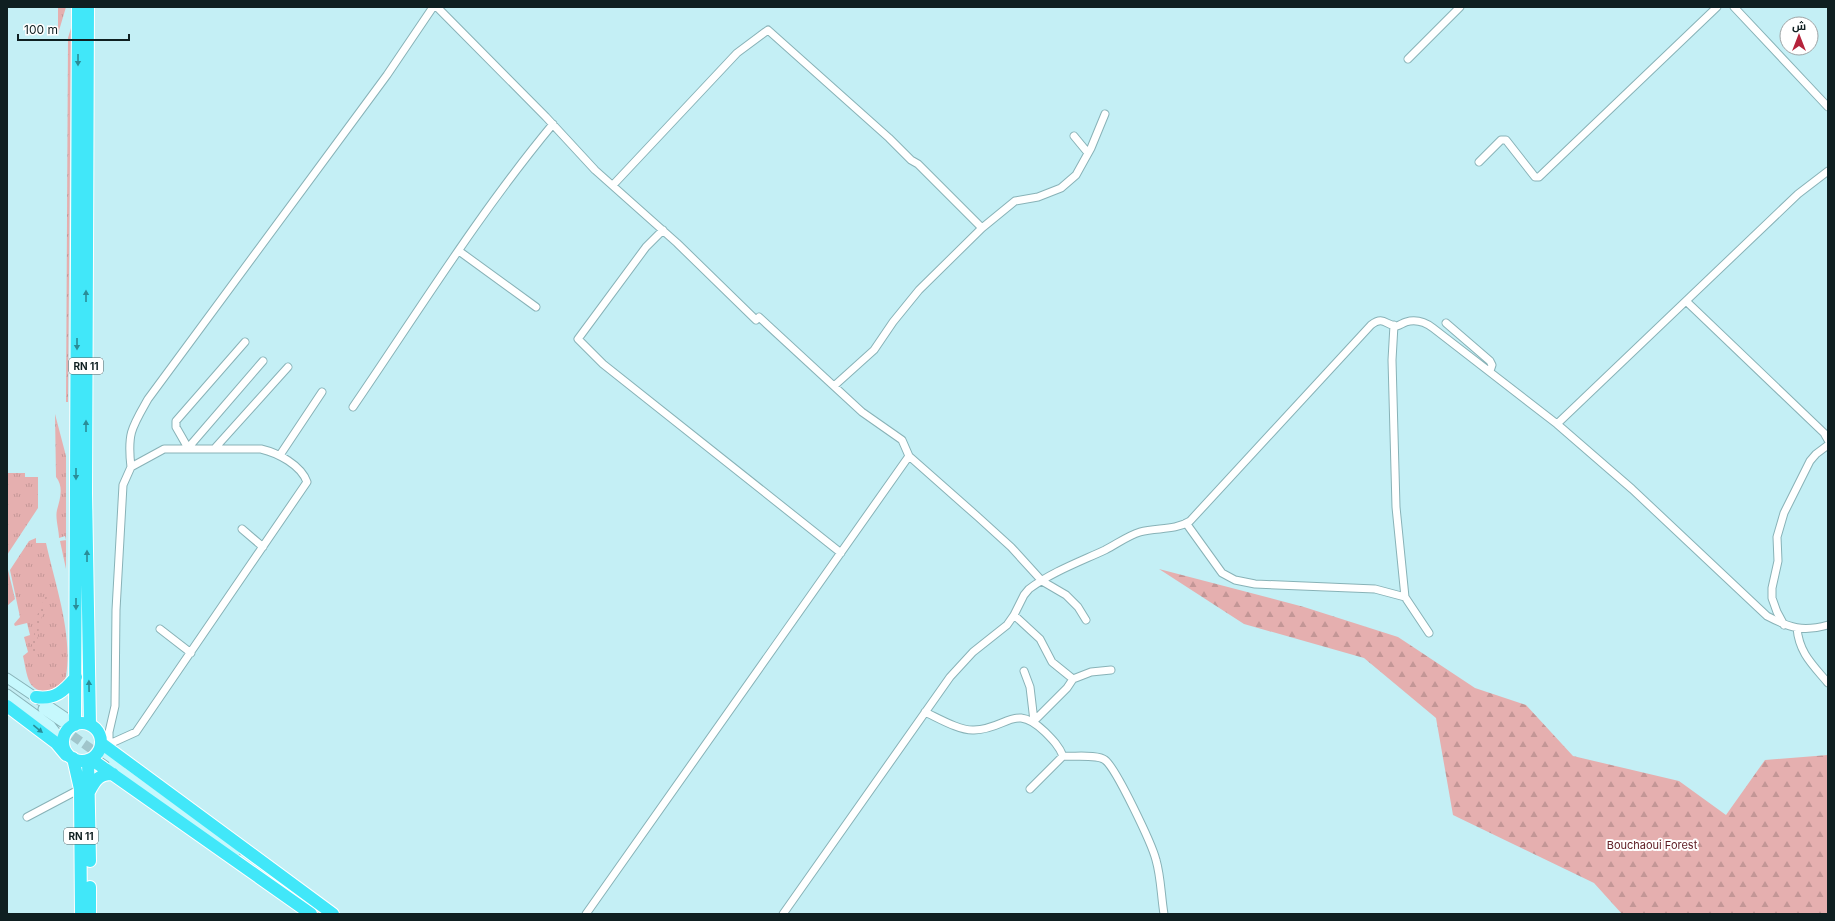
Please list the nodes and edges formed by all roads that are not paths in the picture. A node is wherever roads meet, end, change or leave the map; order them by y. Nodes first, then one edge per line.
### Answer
1 (78, 7) edge
2 (88, 7) edge
3 (433, 7) edge
4 (437, 7) edge
5 (1460, 7) edge
6 (1717, 7) edge
7 (1734, 7) edge
8 (1408, 59) dead end
9 (1828, 107) edge
10 (1105, 114) dead end
11 (552, 124) junction
12 (1074, 136) dead end
13 (1088, 153) junction
14 (1479, 162) dead end
15 (1828, 171) edge
16 (613, 185) junction
17 (982, 228) junction
18 (663, 230) junction
19 (459, 251) junction
20 (1686, 301) junction
21 (536, 307) dead end
22 (1446, 323) dead end
23 (1394, 325) junction
24 (245, 342) dead end
25 (262, 362) dead end
26 (288, 367) dead end
27 (1490, 371) junction
28 (834, 386) junction
29 (322, 392) dead end
30 (353, 407) dead end
31 (1557, 424) junction
32 (1828, 440) edge
33 (1828, 445) edge
34 (188, 448) junction
35 (216, 448) junction
36 (280, 455) junction
37 (910, 456) junction
38 (130, 467) junction
39 (1186, 523) junction
40 (242, 529) dead end
41 (263, 547) junction
42 (841, 553) junction
43 (1042, 581) junction
44 (1405, 597) junction
45 (1014, 616) junction
46 (1086, 620) dead end
47 (1828, 624) edge
48 (1785, 625) junction
49 (1798, 628) junction
50 (160, 629) dead end
51 (1429, 633) dead end
52 (191, 652) junction
53 (1111, 670) dead end
54 (1024, 671) dead end
55 (76, 677) junction
56 (7, 678) edge
57 (1073, 679) junction
58 (1828, 683) edge
59 (7, 684) edge
60 (7, 688) edge
61 (7, 694) edge
62 (36, 697) junction
63 (7, 706) edge
64 (925, 712) junction
65 (1034, 721) junction
66 (90, 725) junction
67 (69, 726) junction
68 (64, 743) junction
69 (100, 751) junction
70 (1063, 756) junction
71 (73, 758) junction
72 (113, 774) junction
73 (79, 776) junction
74 (1030, 789) dead end
75 (85, 790) junction
76 (27, 817) dead end
77 (300, 906) junction
78 (80, 914) edge
79 (90, 914) edge
80 (310, 914) edge
81 (333, 914) edge
82 (586, 914) edge
83 (783, 914) edge
84 (1164, 914) edge

1 -> 55 highway, RN 11
66 -> 2 highway, RN 11
3 - 38 street
4 - 11 street
5 - 8 street
6 - 14 street
7 - 9 street
10 - 13 street
11 - 16 street
11 - 19 street
12 - 13 street
13 - 17 street
15 - 20 street
16 - 17 street
16 - 18 street
17 - 28 street
18 - 28 street
18 - 42 street
19 - 21 street
19 - 30 street
20 - 31 street
20 - 32 street
22 - 27 street
23 - 27 street
23 - 39 street
23 - 44 street
24 - 34 street
25 - 34 street
26 - 35 street
27 - 31 street
28 - 37 street
29 - 36 street
31 - 48 street
33 - 48 street
34 - 35 street
34 - 38 street
35 - 36 street
36 - 41 street
37 - 42 street
37 - 43 street
38 - 69 street
39 - 43 street
39 - 44 street
40 - 41 street
41 - 52 street
42 - 82 street
43 - 45 street
43 - 46 street
44 - 51 street
45 - 57 street
45 - 64 street
47 - 49 street
48 - 49 street
49 - 58 street
50 - 52 street
52 - 69 street
53 - 57 street
54 - 65 street
55 - 62 highway
55 - 67 highway, RN 11
56 - 62 main road
57 - 65 street
59 - 67 main road
60 - 67 main road
61 - 68 main road
62 - 67 main road
63 -> 73 highway
64 - 65 street
64 - 83 street
65 - 70 street
66 - 67 highway
66 - 69 highway
67 - 68 highway
68 - 71 highway
69 - 71 highway
69 - 72 highway
69 - 75 highway, RN 11
69 - 77 main road
69 - 81 highway
70 - 74 street
70 - 84 street
71 - 73 highway, RN 11
72 - 75 highway
72 - 77 highway
73 - 75 highway, RN 11
75 - 76 street
75 - 78 highway, RN 11
75 - 79 highway, RN 11
77 - 80 highway

